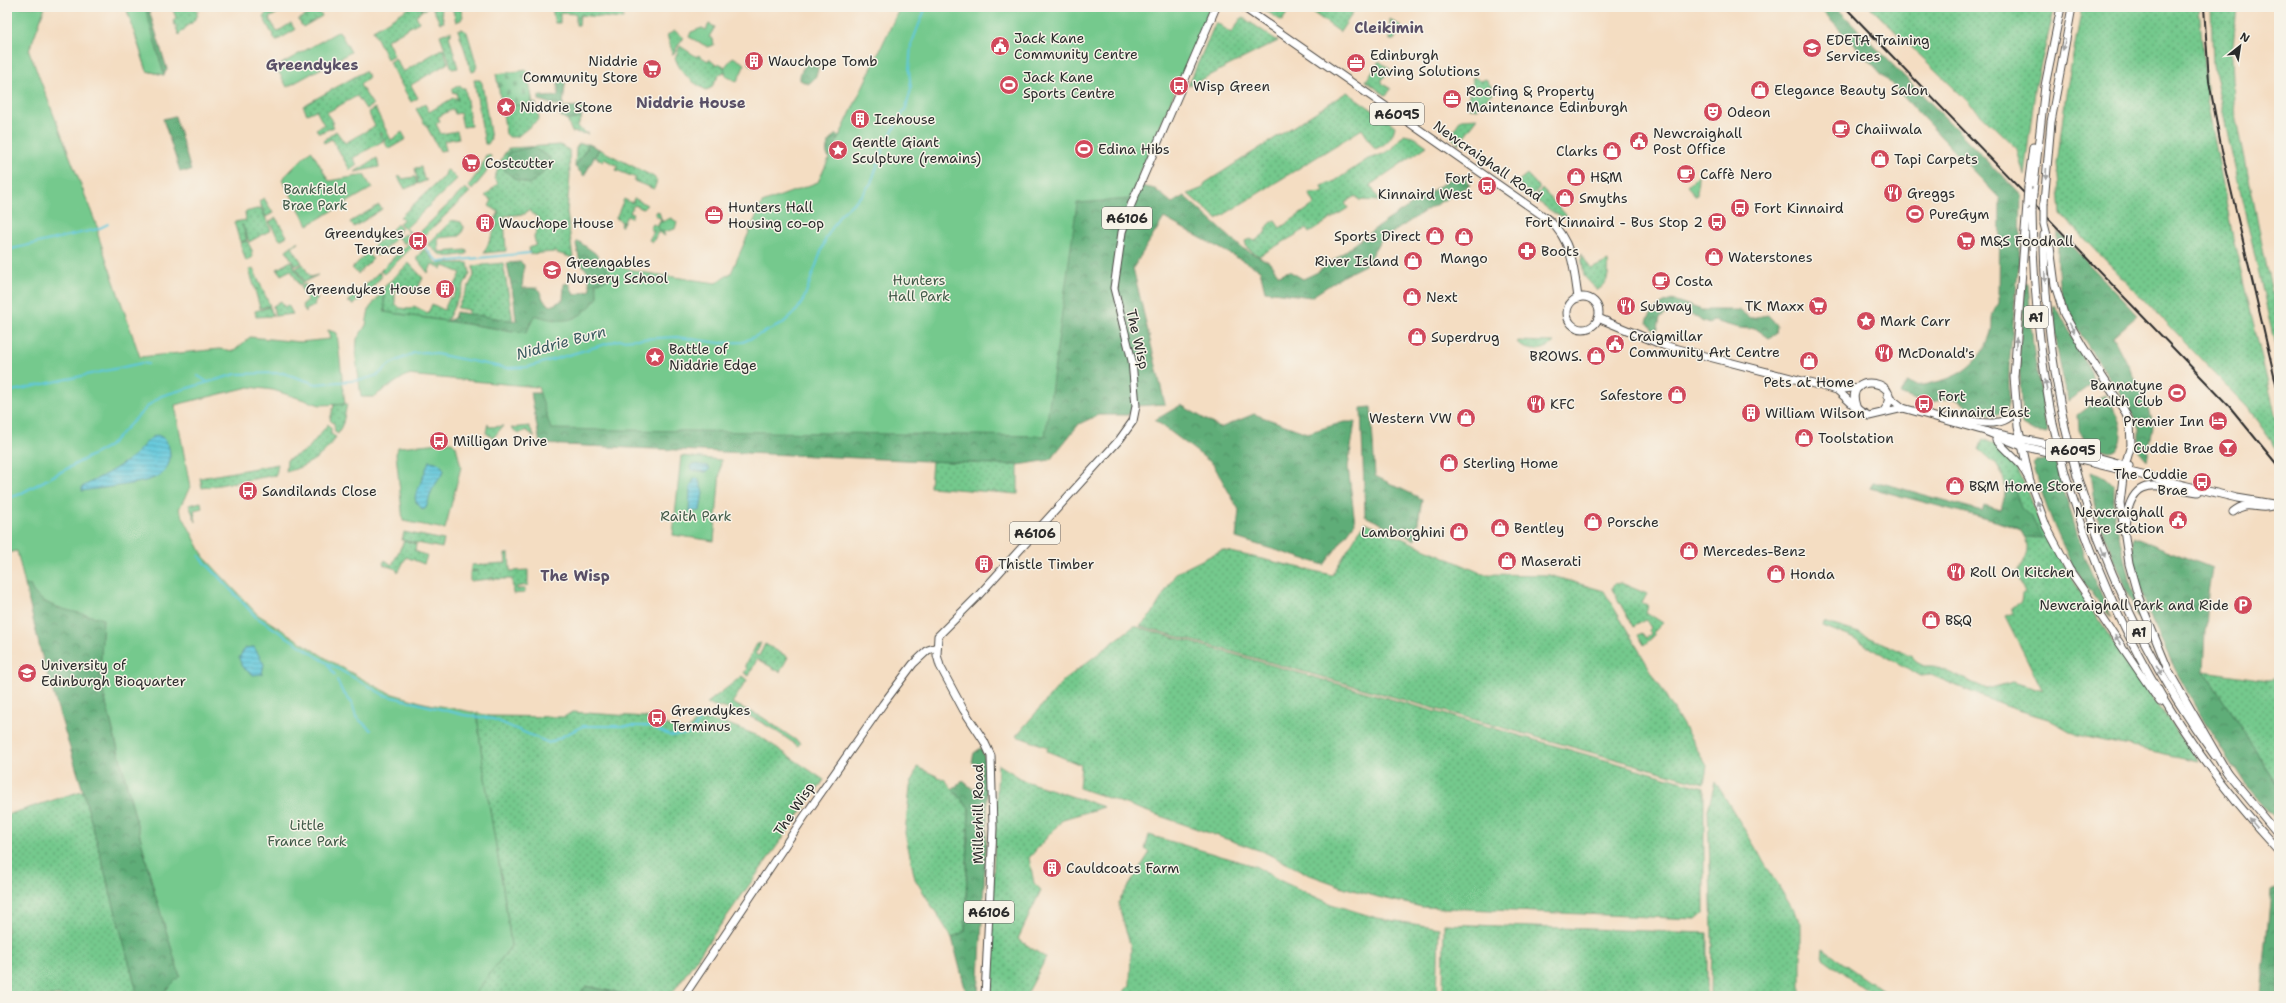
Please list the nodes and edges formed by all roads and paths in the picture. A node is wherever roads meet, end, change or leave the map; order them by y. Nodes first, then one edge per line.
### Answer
1 (1216, 7) edge
2 (1243, 7) edge
3 (2061, 7) edge
4 (2072, 7) edge
5 (2040, 121) junction
6 (2030, 207) junction
7 (2044, 223) junction
8 (1578, 298) junction
9 (1598, 318) junction
10 (1859, 387) junction
11 (1837, 390) junction
12 (1888, 396) junction
13 (1856, 407) junction
14 (1903, 408) junction
15 (2016, 410) junction
16 (1882, 412) junction
17 (1930, 415) junction
18 (1973, 428) junction
19 (1985, 431) junction
20 (2020, 437) junction
21 (2022, 446) junction
22 (2125, 467) junction
23 (2030, 479) junction
24 (2212, 492) junction
25 (2278, 505) edge
26 (2233, 512) dead end
27 (2125, 532) junction
28 (937, 647) junction
29 (2173, 717) junction
30 (2228, 774) junction
31 (2279, 835) edge
32 (2279, 851) edge
33 (684, 996) edge
34 (985, 996) edge

1 - 28 main road, The Wisp / A6106
2 - 8 main road, Newcraighall Road / A6095
3 - 5 main road, A1
4 -> 7 main road, A1, bridge
5 - 6 main road, A1, bridge
5 - 6 main road, bridge
15 -> 6 main road
29 -> 6 main road, A1, bridge
7 -> 22 main road
7 -> 30 main road, A1, bridge
8 - 9 main road
8 - 9 main road
9 - 11 main road, A6095
10 - 11 main road, A6095
10 - 12 main road, A6095
10 - 13 main road
11 - 13 main road, A6095
12 - 14 main road, A6095
12 - 16 main road
13 - 16 main road, A6095
14 - 16 main road, A6095
14 - 17 main road, A6095
15 - 17 main road
15 - 20 main road
17 - 18 main road, A6095
18 - 19 main road, A6095
18 - 23 main road
19 - 20 main road, A6095
19 - 21 main road, A6095
20 - 21 main road
20 - 22 main road, A6095
21 - 22 main road, A6095
21 - 23 main road
22 - 24 main road, A6095
22 - 27 main road
29 -> 23 main road
24 - 25 main road, A6095
24 - 27 main road
25 - 26 main road
27 - 30 main road
28 - 33 main road, The Wisp
28 - 34 main road, Millerhill Road / A6106
32 -> 29 main road, A1
30 - 31 main road, A1

